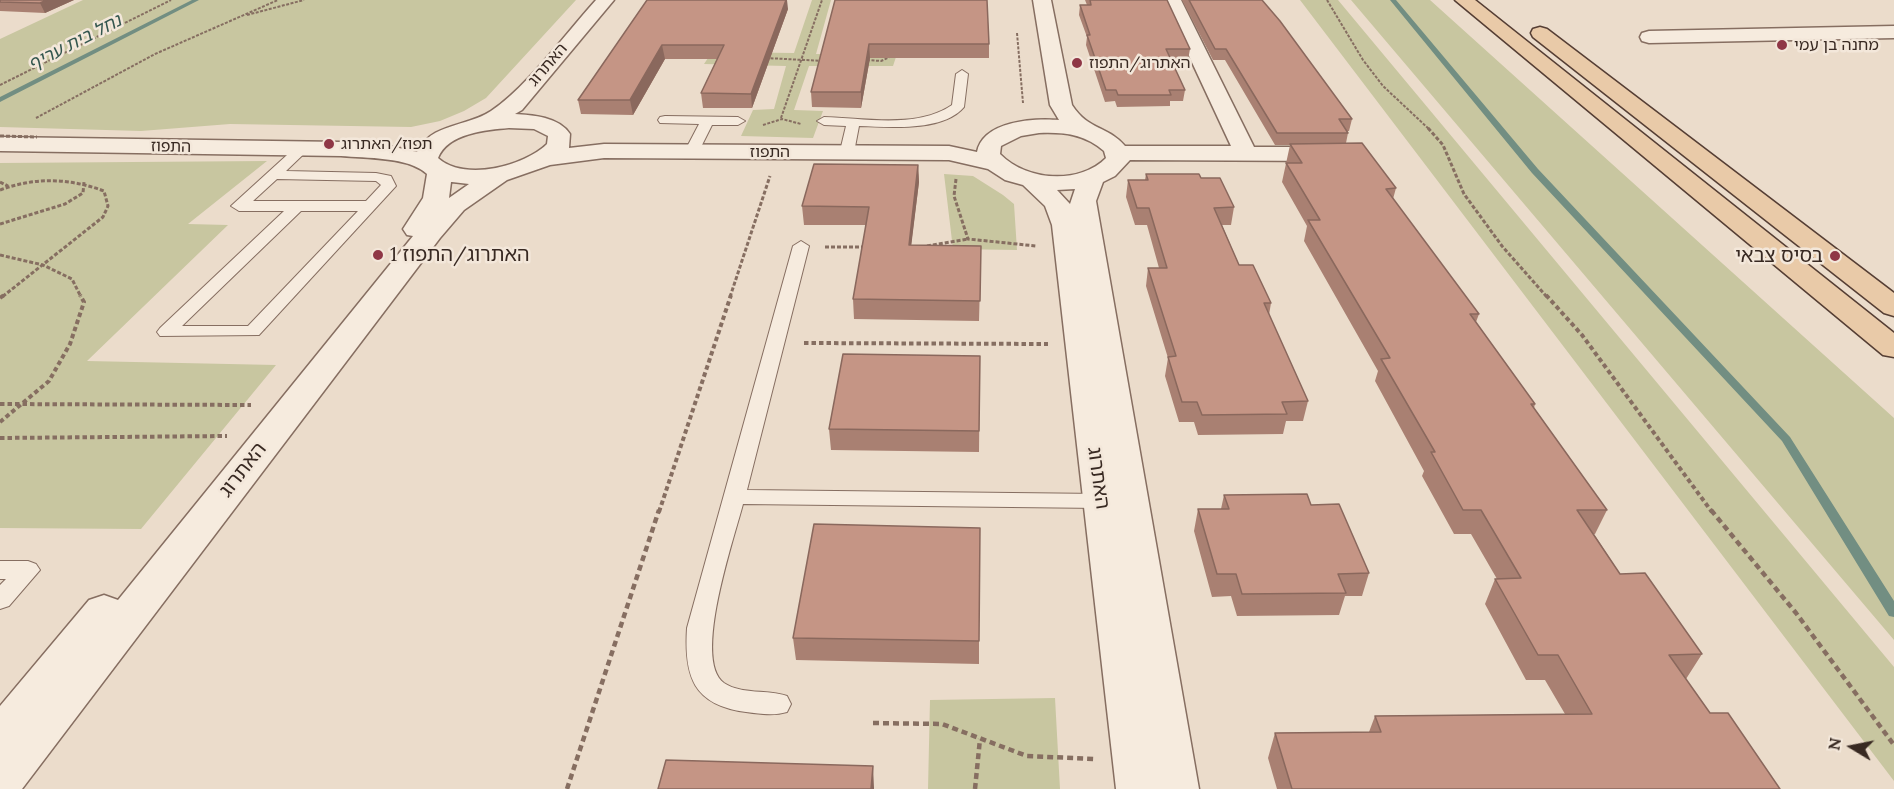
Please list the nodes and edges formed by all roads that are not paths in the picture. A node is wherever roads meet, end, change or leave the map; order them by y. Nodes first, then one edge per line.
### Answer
1 (605, 0) edge
2 (620, 0) edge
3 (1030, 0) edge
4 (1042, 0) edge
5 (1172, 0) edge
6 (1464, 0) edge
7 (1497, 0) edge
8 (1894, 32) edge
9 (1649, 37) dead end
10 (962, 74) dead end
11 (665, 120) dead end
12 (707, 121) junction
13 (738, 121) dead end
14 (824, 121) dead end
15 (855, 121) junction
16 (486, 124) junction
17 (1029, 128) junction
18 (550, 129) junction
19 (1083, 130) junction
20 (448, 135) junction
21 (995, 139) junction
22 (0, 144) edge
23 (695, 146) junction
24 (848, 147) junction
25 (303, 148) junction
26 (341, 149) junction
27 (1118, 153) junction
28 (1246, 154) junction
29 (1353, 154) edge
30 (546, 158) junction
31 (993, 163) junction
32 (434, 166) junction
33 (500, 174) junction
34 (273, 175) junction
35 (1092, 178) junction
36 (1031, 180) junction
37 (297, 206) junction
38 (369, 206) junction
39 (801, 246) road end
40 (1894, 308) edge
41 (1894, 348) edge
42 (735, 497) junction
43 (1101, 501) junction
44 (0, 570) edge
45 (0, 600) edge
46 (778, 704) dead end
47 (0, 739) edge
48 (1138, 775) edge
49 (0, 780) edge
50 (1175, 789) edge

1 - 16 street, האתרוג
2 - 18 street, האתרוג
3 - 17 street
4 - 19 street
5 - 28 street
6 - 41 main road
7 - 40 main road
8 - 9 street
10 - 15 lane
11 - 12 lane
12 - 13 lane
12 - 23 lane
14 - 15 lane
15 - 24 lane
16 - 18 street, התפוז
16 - 20 street, התפוז
17 - 19 street, התפוז
17 - 21 street, התפוז
18 - 23 street, התפוז
18 - 30 street
19 - 27 street
20 - 26 street, התפוז
20 - 32 street
21 - 24 street, התפוז
21 - 31 street
22 - 25 street, התפוז
23 - 24 street, התפוז
25 - 26 street, התפוז
25 - 34 lane
26 - 32 street, התפוז
27 - 28 street
27 - 35 street
28 - 29 street
30 - 31 street, התפוז
30 - 33 street, התפוז
31 - 36 street, התפוז
32 - 33 street, התפוז
32 - 47 street, האתרוג
33 - 49 street, האתרוג
34 - 37 lane
34 - 38 lane
35 - 36 street
35 - 50 street, האתרוג
36 - 43 street, האתרוג
37 - 38 lane
37 - 38 lane
39 - 42 lane
42 - 43 lane
42 - 46 lane
43 - 48 street, האתרוג
44 - 45 lane

